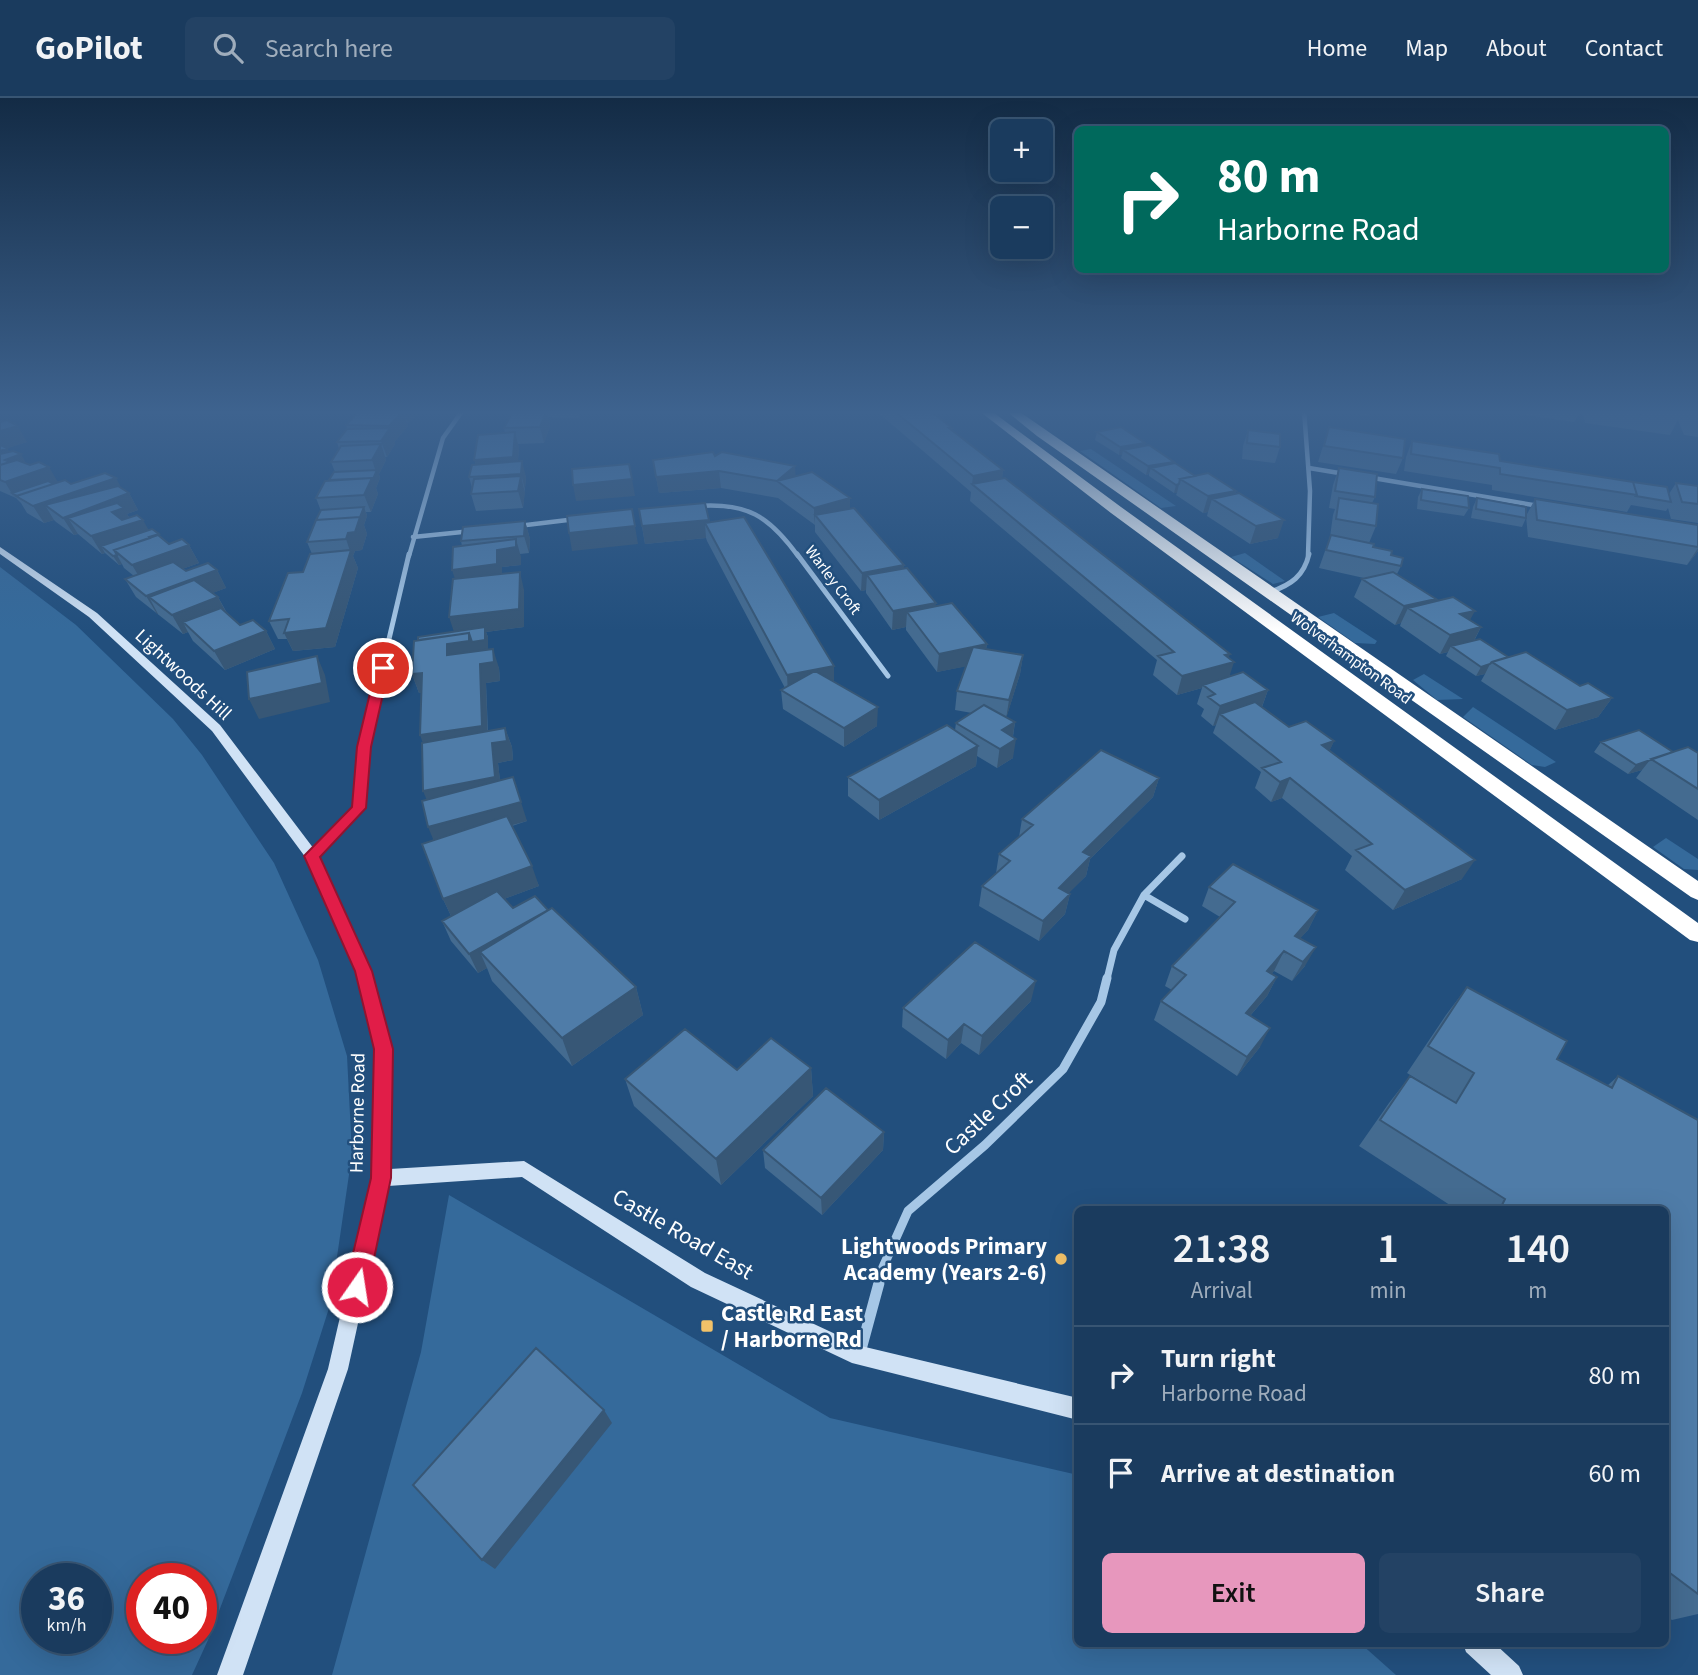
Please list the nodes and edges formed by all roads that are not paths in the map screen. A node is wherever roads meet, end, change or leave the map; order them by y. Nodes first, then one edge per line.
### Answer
1 (429, 484) edge
2 (1082, 484) edge
3 (1113, 484) edge
4 (1309, 484) edge
5 (1403, 484) edge
6 (683, 508) edge
7 (1550, 508) edge
8 (589, 518) edge
9 (508, 527) edge
10 (481, 530) edge
11 (413, 537) junction
12 (0, 550) edge
13 (1270, 592) junction
14 (1239, 600) junction
15 (888, 676) dead end
16 (312, 856) junction
17 (1182, 856) dead end
18 (1698, 892) edge
19 (1144, 895) junction
20 (1185, 919) dead end
21 (1698, 934) edge
22 (381, 1178) junction
23 (859, 1356) junction
24 (1074, 1408) edge
25 (1479, 1647) edge
26 (230, 1675) edge
27 (1510, 1675) edge

1 - 11 street
2 - 14 highway, Wolverhampton Road
3 - 13 highway, Wolverhampton Road
4 - 13 street
5 - 7 street
6 - 15 street, Warley Croft
8 - 9 street
10 - 11 street
11 - 16 street
12 - 16 street, Lightwoods Hill
13 - 14 highway
13 - 18 highway, Wolverhampton Road
14 - 21 highway, Wolverhampton Road
16 - 22 street, Harborne Road
17 - 19 street, Castle Croft
19 - 20 street
19 - 23 street, Castle Croft
22 - 23 street, Castle Road East
22 - 26 street, Harborne Road
23 - 24 street, Castle Road East
25 - 27 street

